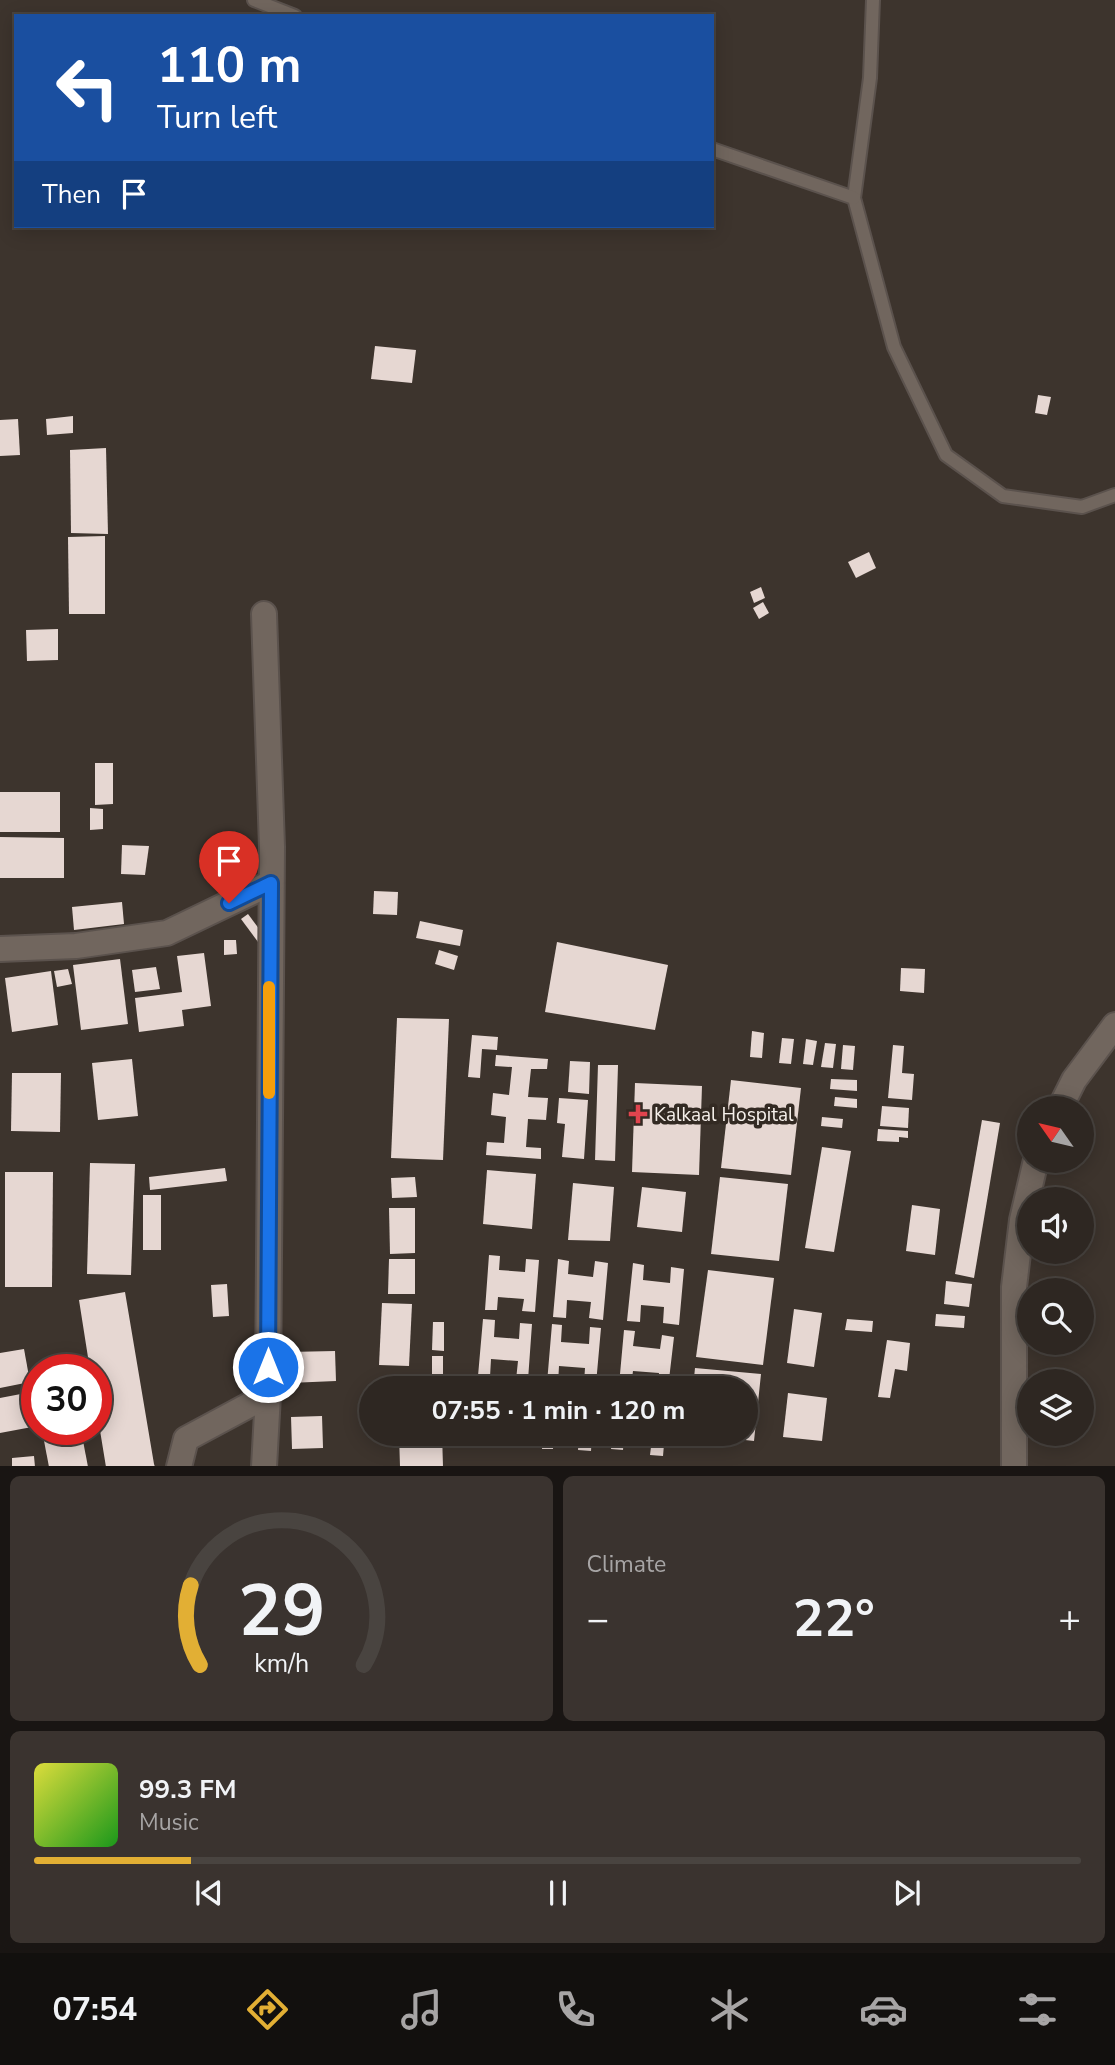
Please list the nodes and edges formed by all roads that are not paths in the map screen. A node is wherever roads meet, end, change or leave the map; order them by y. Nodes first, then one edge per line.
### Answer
1 (254, 0) edge
2 (873, 0) edge
3 (290, 14) edge
4 (714, 150) edge
5 (854, 198) junction
6 (1115, 495) edge
7 (264, 614) dead end
8 (271, 883) junction
9 (0, 949) edge
10 (1115, 1025) edge
11 (1066, 1096) edge
12 (1033, 1173) edge
13 (268, 1395) junction
14 (179, 1466) edge
15 (264, 1466) edge
16 (1014, 1466) edge

1 - 3 lane
2 - 5 lane
4 - 5 lane
5 - 6 lane
7 - 8 street
8 - 9 street
8 - 13 street
10 - 11 street
12 - 16 street
13 - 14 street
13 - 15 street

